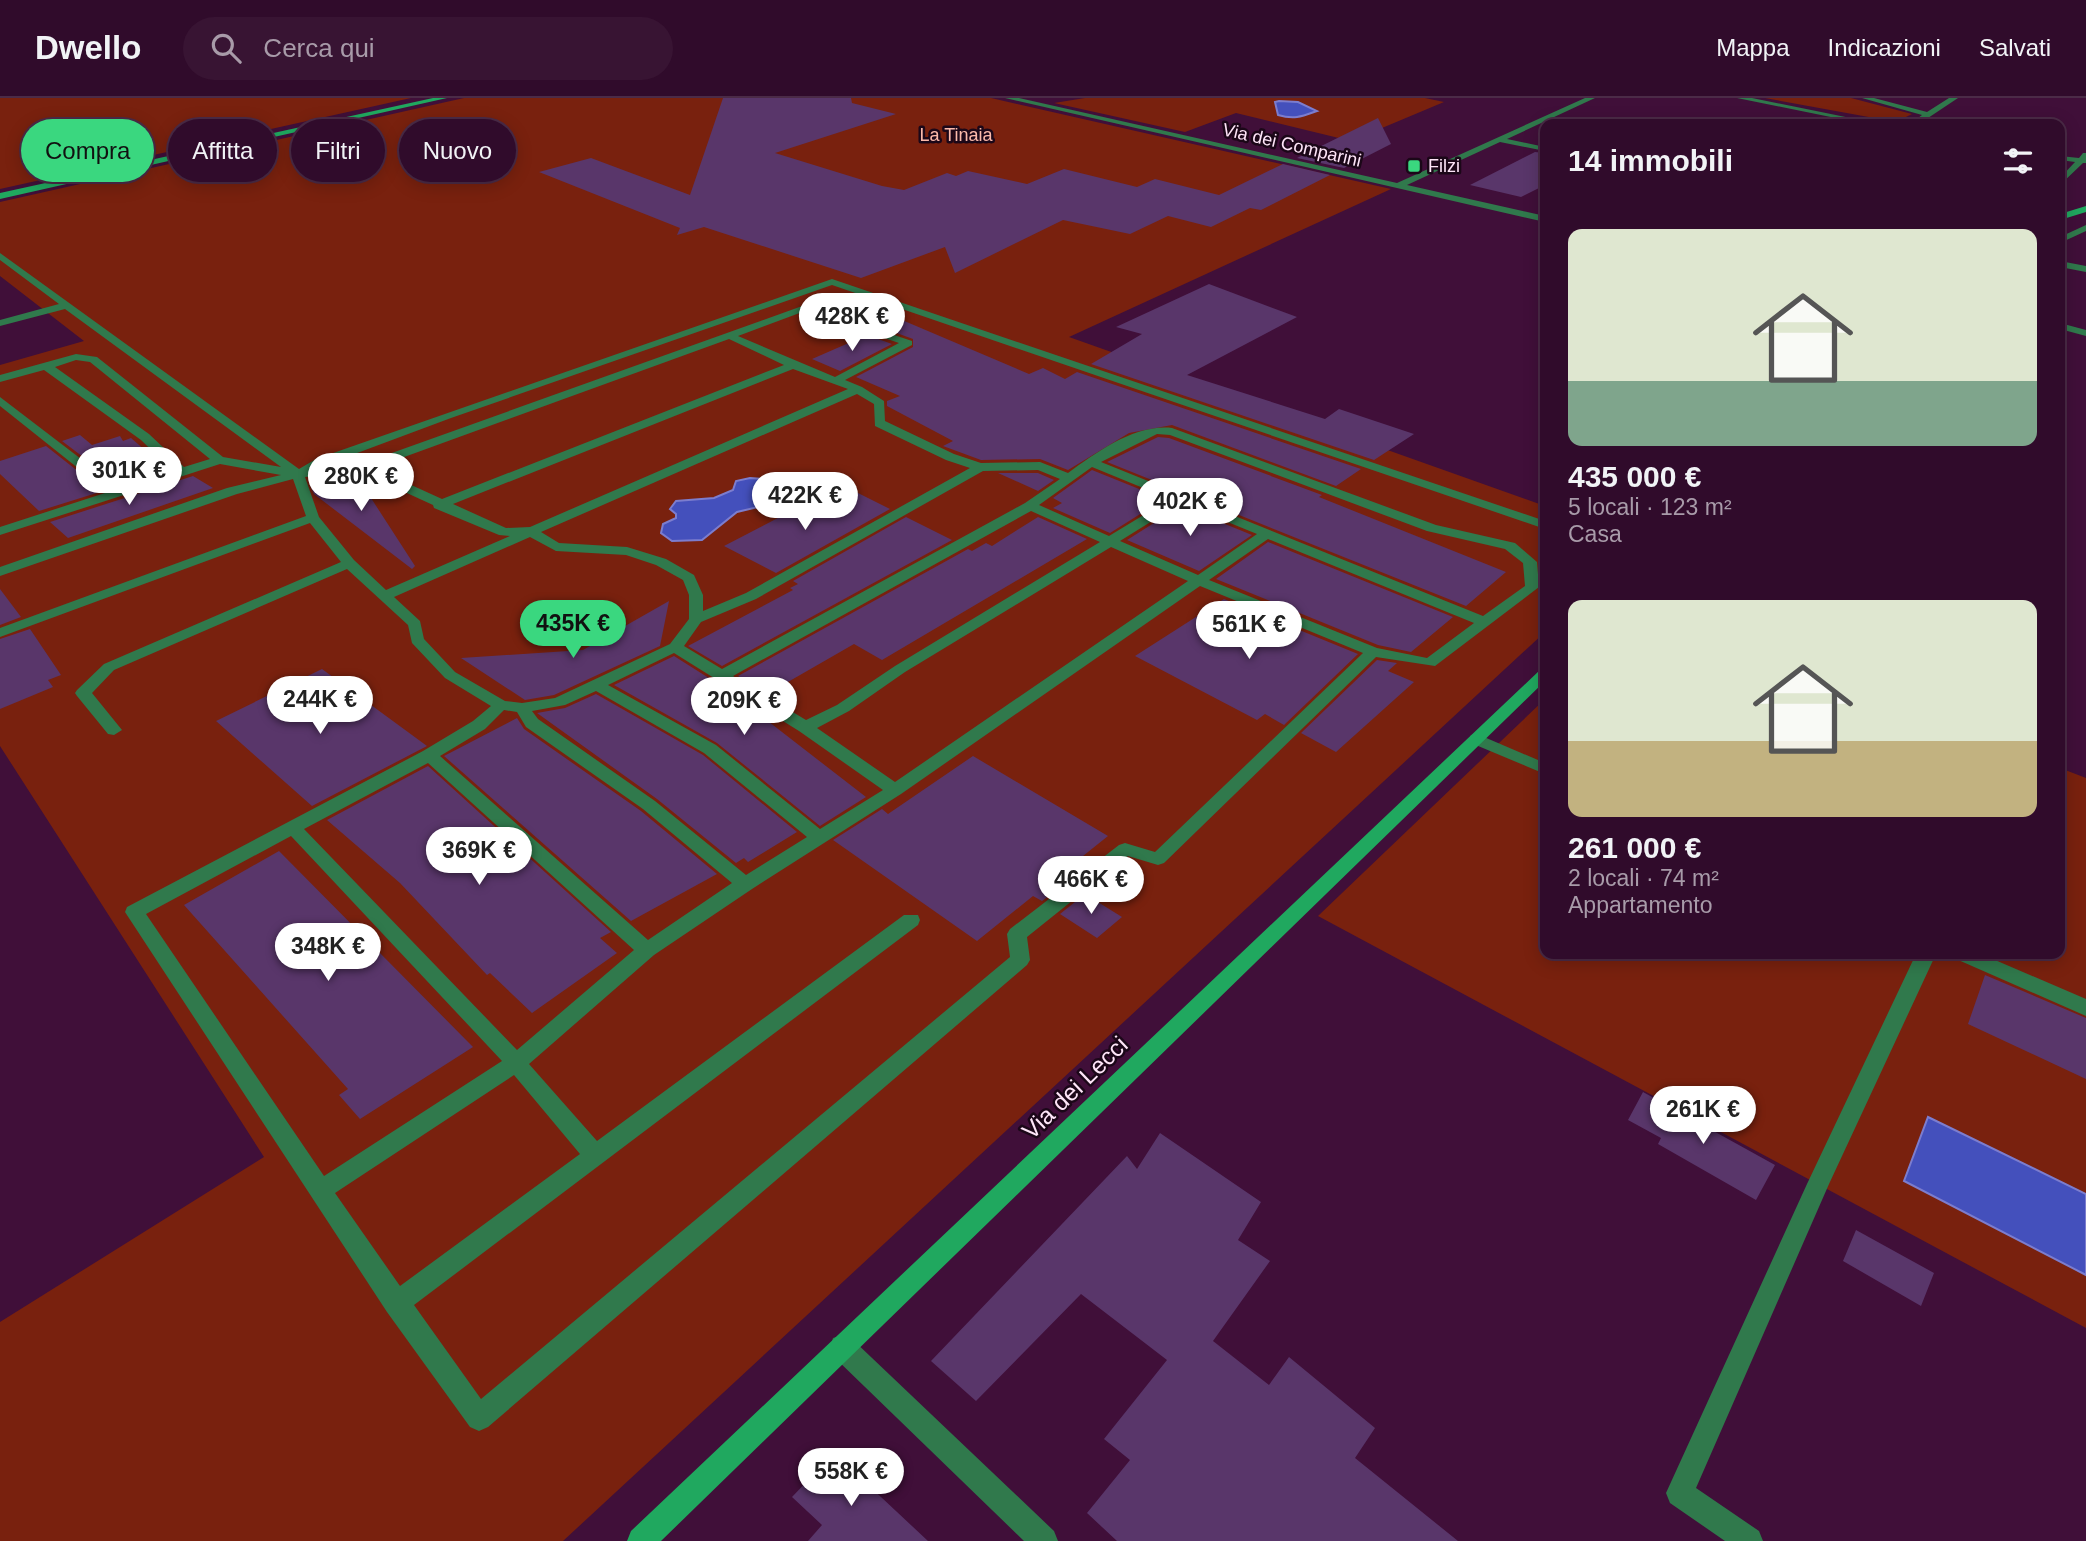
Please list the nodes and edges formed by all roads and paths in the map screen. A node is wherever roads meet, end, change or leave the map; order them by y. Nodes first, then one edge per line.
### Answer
1 (443, 98) edge
2 (1009, 98) edge
3 (1049, 98) edge
4 (1591, 98) edge
5 (1866, 98) edge
6 (1954, 98) edge
7 (1748, 99) edge
8 (1031, 103) junction
9 (1929, 115) junction
10 (1546, 119) edge
11 (1850, 119) edge
12 (1922, 119) edge
13 (1540, 122) edge
14 (1500, 140) junction
15 (1540, 148) edge
16 (2065, 158) edge
17 (2084, 159) edge
18 (2065, 178) edge
19 (1396, 187) junction
20 (0, 196) edge
21 (2086, 209) edge
22 (2065, 215) edge
23 (1540, 218) edge
24 (2086, 228) edge
25 (2065, 238) edge
26 (0, 256) edge
27 (2065, 265) edge
28 (2086, 270) edge
29 (67, 306) junction
30 (0, 323) edge
31 (2065, 327) edge
32 (2086, 333) edge
33 (730, 336) junction
34 (2065, 338) edge
35 (2086, 343) edge
36 (45, 365) junction
37 (793, 365) junction
38 (0, 379) edge
39 (835, 381) junction
40 (858, 389) junction
41 (0, 400) edge
42 (219, 460) junction
43 (1091, 462) junction
44 (979, 467) junction
45 (363, 468) junction
46 (182, 472) junction
47 (298, 474) junction
48 (1069, 478) junction
49 (117, 493) junction
50 (1181, 498) junction
51 (439, 505) junction
52 (1030, 506) junction
53 (313, 518) junction
54 (1540, 523) edge
55 (0, 531) edge
56 (530, 531) junction
57 (1266, 534) junction
58 (1109, 542) junction
59 (349, 563) junction
60 (0, 572) edge
61 (1200, 581) junction
62 (386, 595) junction
63 (696, 619) junction
64 (1485, 622) junction
65 (0, 633) edge
66 (675, 648) junction
67 (1373, 652) junction
68 (723, 674) junction
69 (1540, 678) edge
70 (597, 685) junction
71 (512, 707) junction
72 (805, 727) junction
73 (114, 730) dead end
74 (1477, 739) junction
75 (429, 755) junction
76 (1540, 767) edge
77 (895, 790) junction
78 (294, 829) junction
79 (820, 838) junction
80 (745, 884) junction
81 (911, 920) dead end
82 (647, 950) junction
83 (1924, 959) edge
84 (1974, 959) edge
85 (2086, 1008) edge
86 (516, 1063) junction
87 (596, 1156) junction
88 (322, 1189) junction
89 (396, 1304) junction
90 (842, 1347) junction
91 (640, 1541) edge
92 (1044, 1541) edge
93 (1749, 1541) edge

1 - 20 street
2 - 8 street, Via dei Comparini
3 - 8 street, Via dei Comparini
4 - 10 street
5 - 9 street
6 - 9 street
7 - 11 street
8 - 19 street, Via dei Comparini
9 - 12 street
13 - 14 street
14 - 15 street
14 - 19 street
16 - 17 street
17 - 18 street
19 - 23 street, Via dei Comparini
21 - 22 street
24 - 25 street
26 - 29 street
27 - 28 street
29 - 30 street
29 - 47 street
31 - 32 street
33 - 37 street
33 - 39 street
33 - 45 street
34 - 35 street
36 - 38 street
36 - 42 street
36 - 46 street
37 - 39 street
37 - 51 street
39 - 40 street
40 - 44 street
40 - 56 street
41 - 49 street
42 - 46 street
42 - 47 street
43 - 48 street
43 - 50 street
43 - 64 street
44 - 48 street
44 - 63 street
45 - 47 street
45 - 51 street
46 - 49 street
47 - 53 street
47 - 54 street
47 - 60 street
48 - 52 street
49 - 55 street
50 - 57 street
50 - 58 street
51 - 56 street
52 - 58 street
52 - 68 street
53 - 59 street
53 - 65 street
56 - 62 street
56 - 63 street
57 - 61 street
57 - 64 street
58 - 61 street
58 - 72 street
59 - 62 street
59 - 73 street
61 - 67 street
61 - 77 street
62 - 71 street
63 - 66 street
64 - 67 street
66 - 68 street
66 - 70 street
67 - 89 street
68 - 72 street
69 - 74 street, Via dei Lecci
70 - 71 street
70 - 79 street
71 - 75 street
71 - 80 street
72 - 77 street
74 - 76 street
74 - 90 street, Via dei Lecci
75 - 78 street
75 - 82 street
77 - 79 street
78 - 86 street
78 - 88 street
79 - 80 street
80 - 82 street
81 - 87 street
82 - 86 street
83 - 93 street
84 - 85 street
86 - 87 street
86 - 88 street
87 - 89 street
88 - 89 street
90 - 91 street, Via dei Lecci
90 - 92 street

